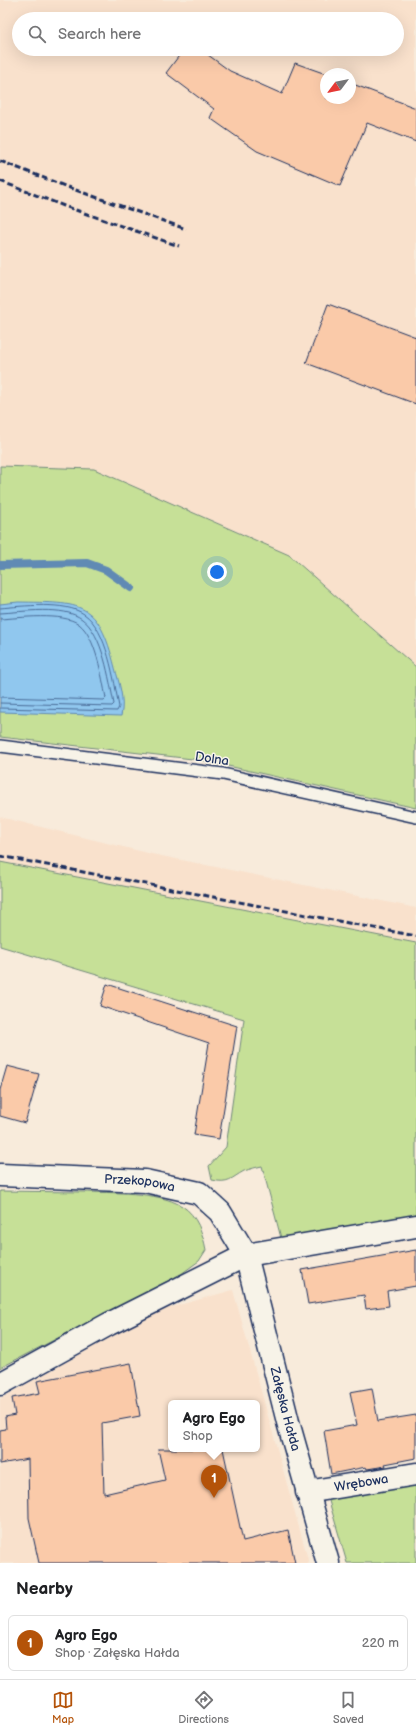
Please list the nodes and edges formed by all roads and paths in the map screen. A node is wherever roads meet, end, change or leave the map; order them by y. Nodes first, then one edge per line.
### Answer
1 (0, 746) edge
2 (416, 816) edge
3 (0, 1175) edge
4 (416, 1226) edge
5 (246, 1255) junction
6 (0, 1384) edge
7 (416, 1474) edge
8 (307, 1492) junction
9 (328, 1563) edge

1 - 2 lane, Dolna
3 - 5 street, Przekopowa
4 - 5 street
5 - 6 street
5 - 8 street, Załęska Hałda
7 - 8 street, Wrębowa
8 - 9 street, Załęska Hałda

